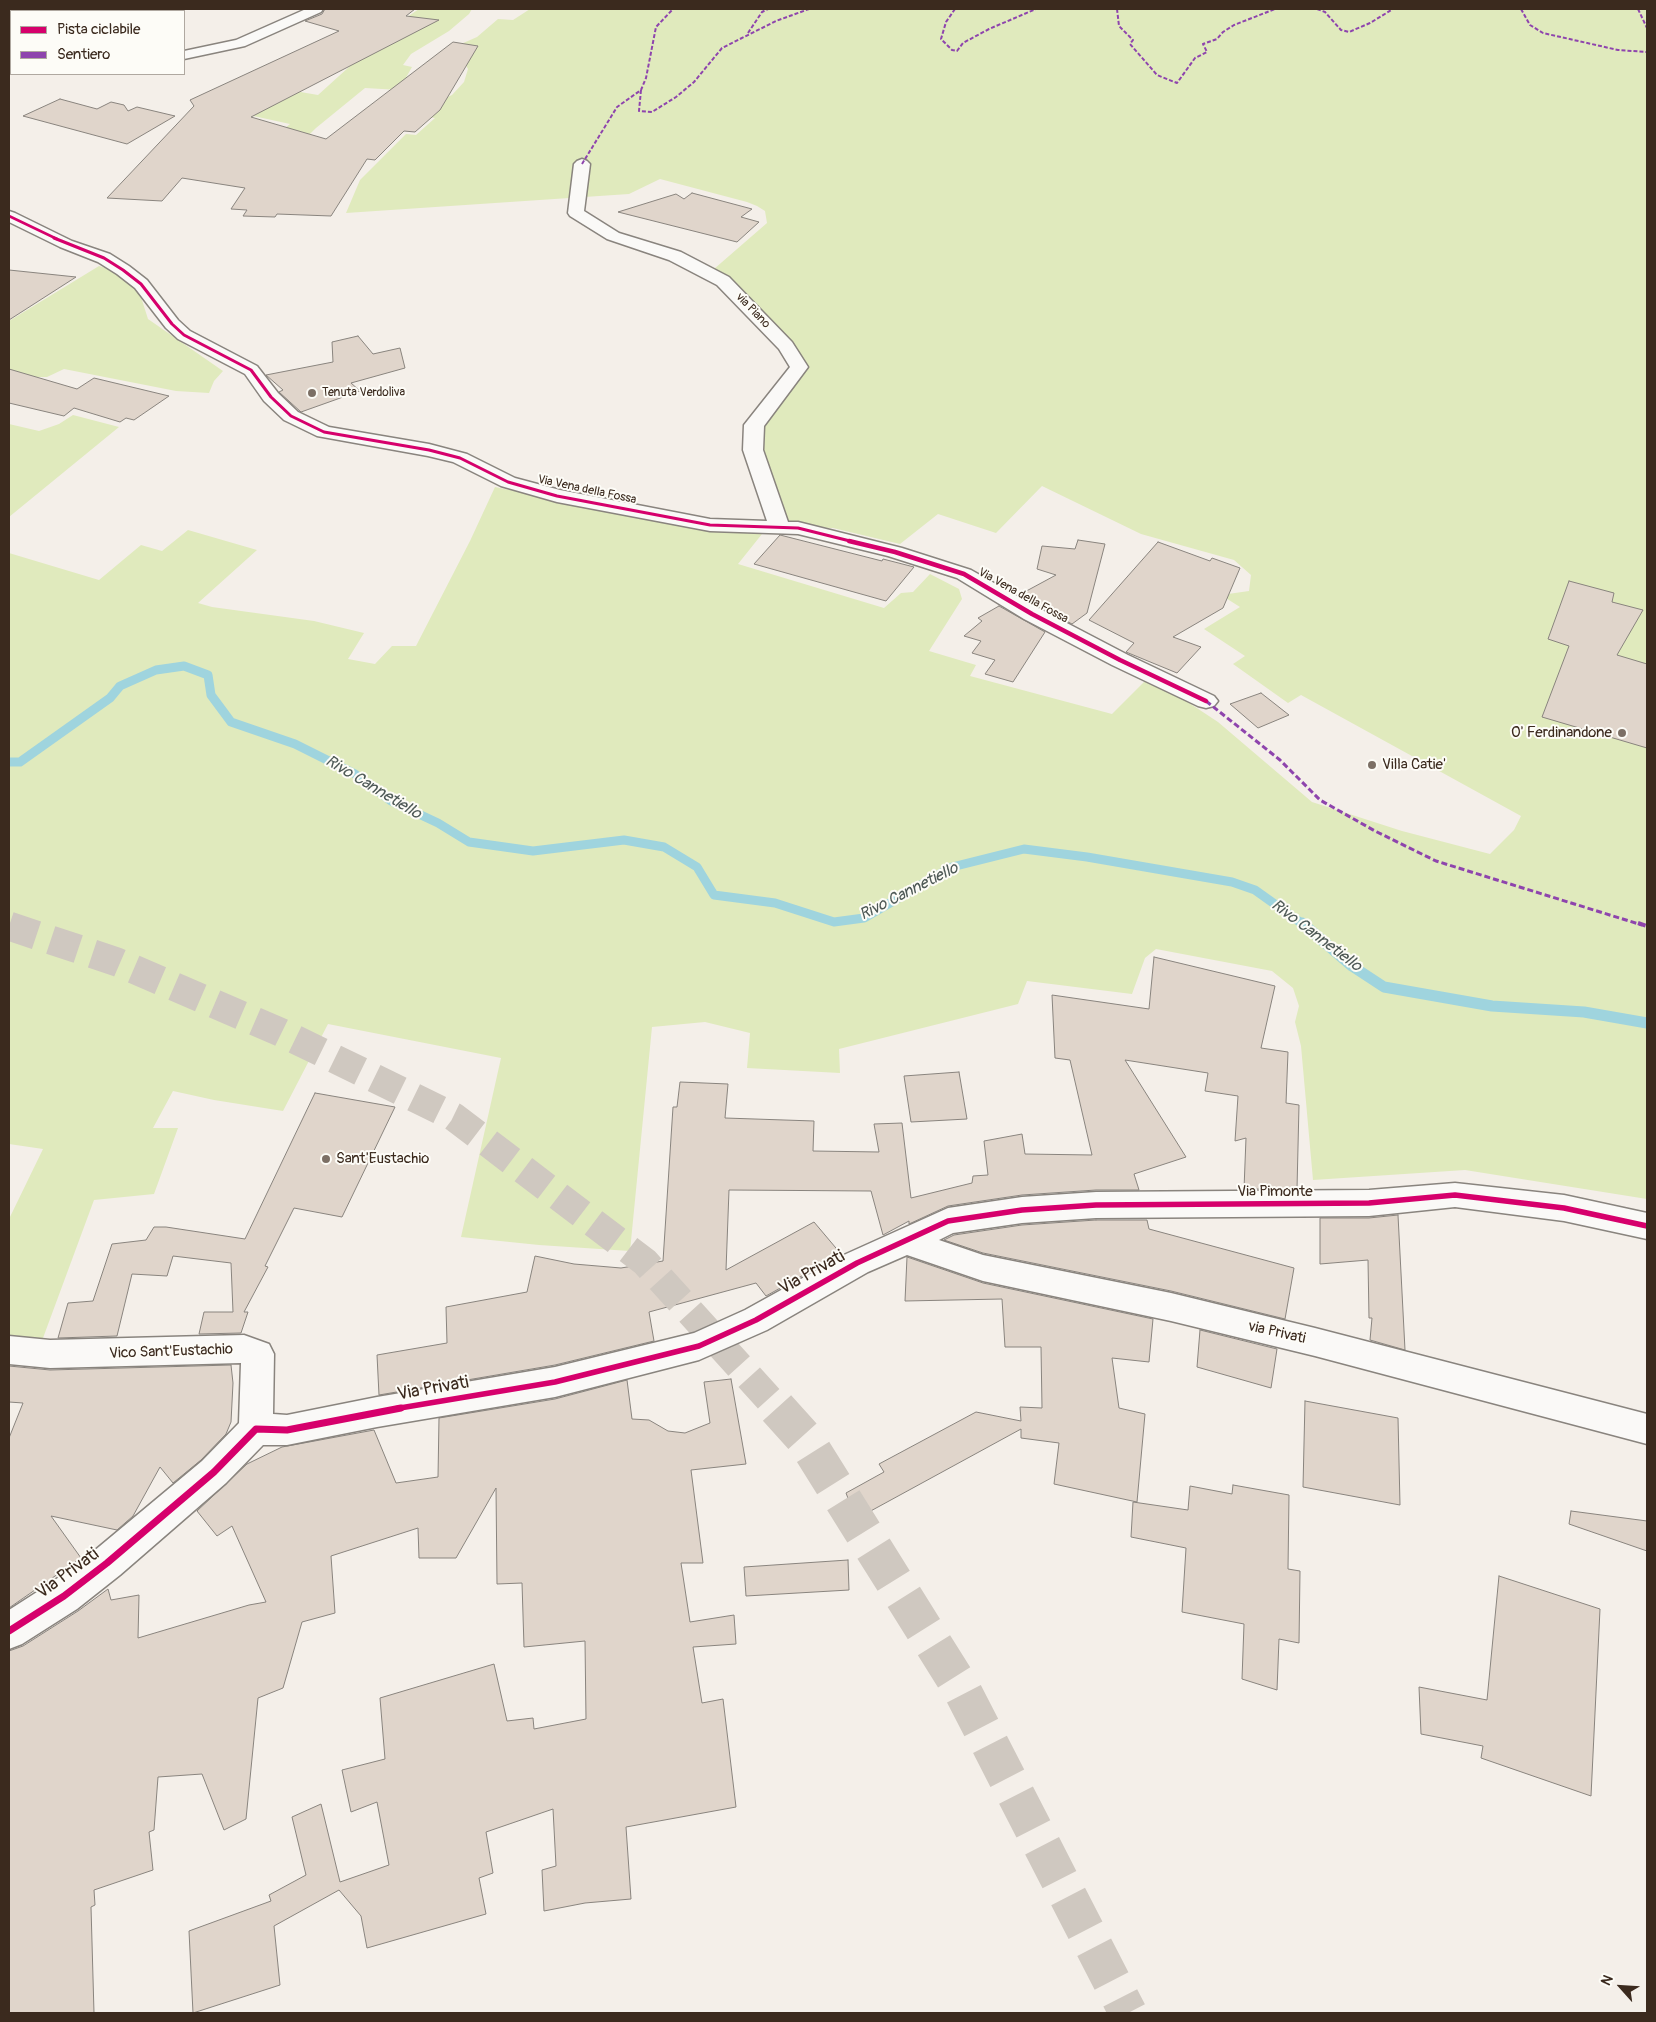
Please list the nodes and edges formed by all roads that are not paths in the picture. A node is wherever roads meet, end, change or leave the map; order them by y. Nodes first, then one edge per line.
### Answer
1 (316, 9) edge
2 (185, 55) edge
3 (582, 164) dead end
4 (9, 216) edge
5 (780, 527) junction
6 (1206, 701) dead end
7 (1647, 1226) edge
8 (906, 1242) junction
9 (9, 1350) edge
10 (256, 1429) junction
11 (1647, 1429) edge
12 (9, 1631) edge

1 - 2 street
3 - 5 street, via Piano
4 - 5 street, Via Vena della Fossa
5 - 6 street, Via Vena della Fossa
7 - 8 street, Via Pimonte
8 - 10 street, Via Privati
8 - 11 street, via Privati
9 - 10 street, Vico Sant'Eustachio
10 - 12 street, Via Privati

